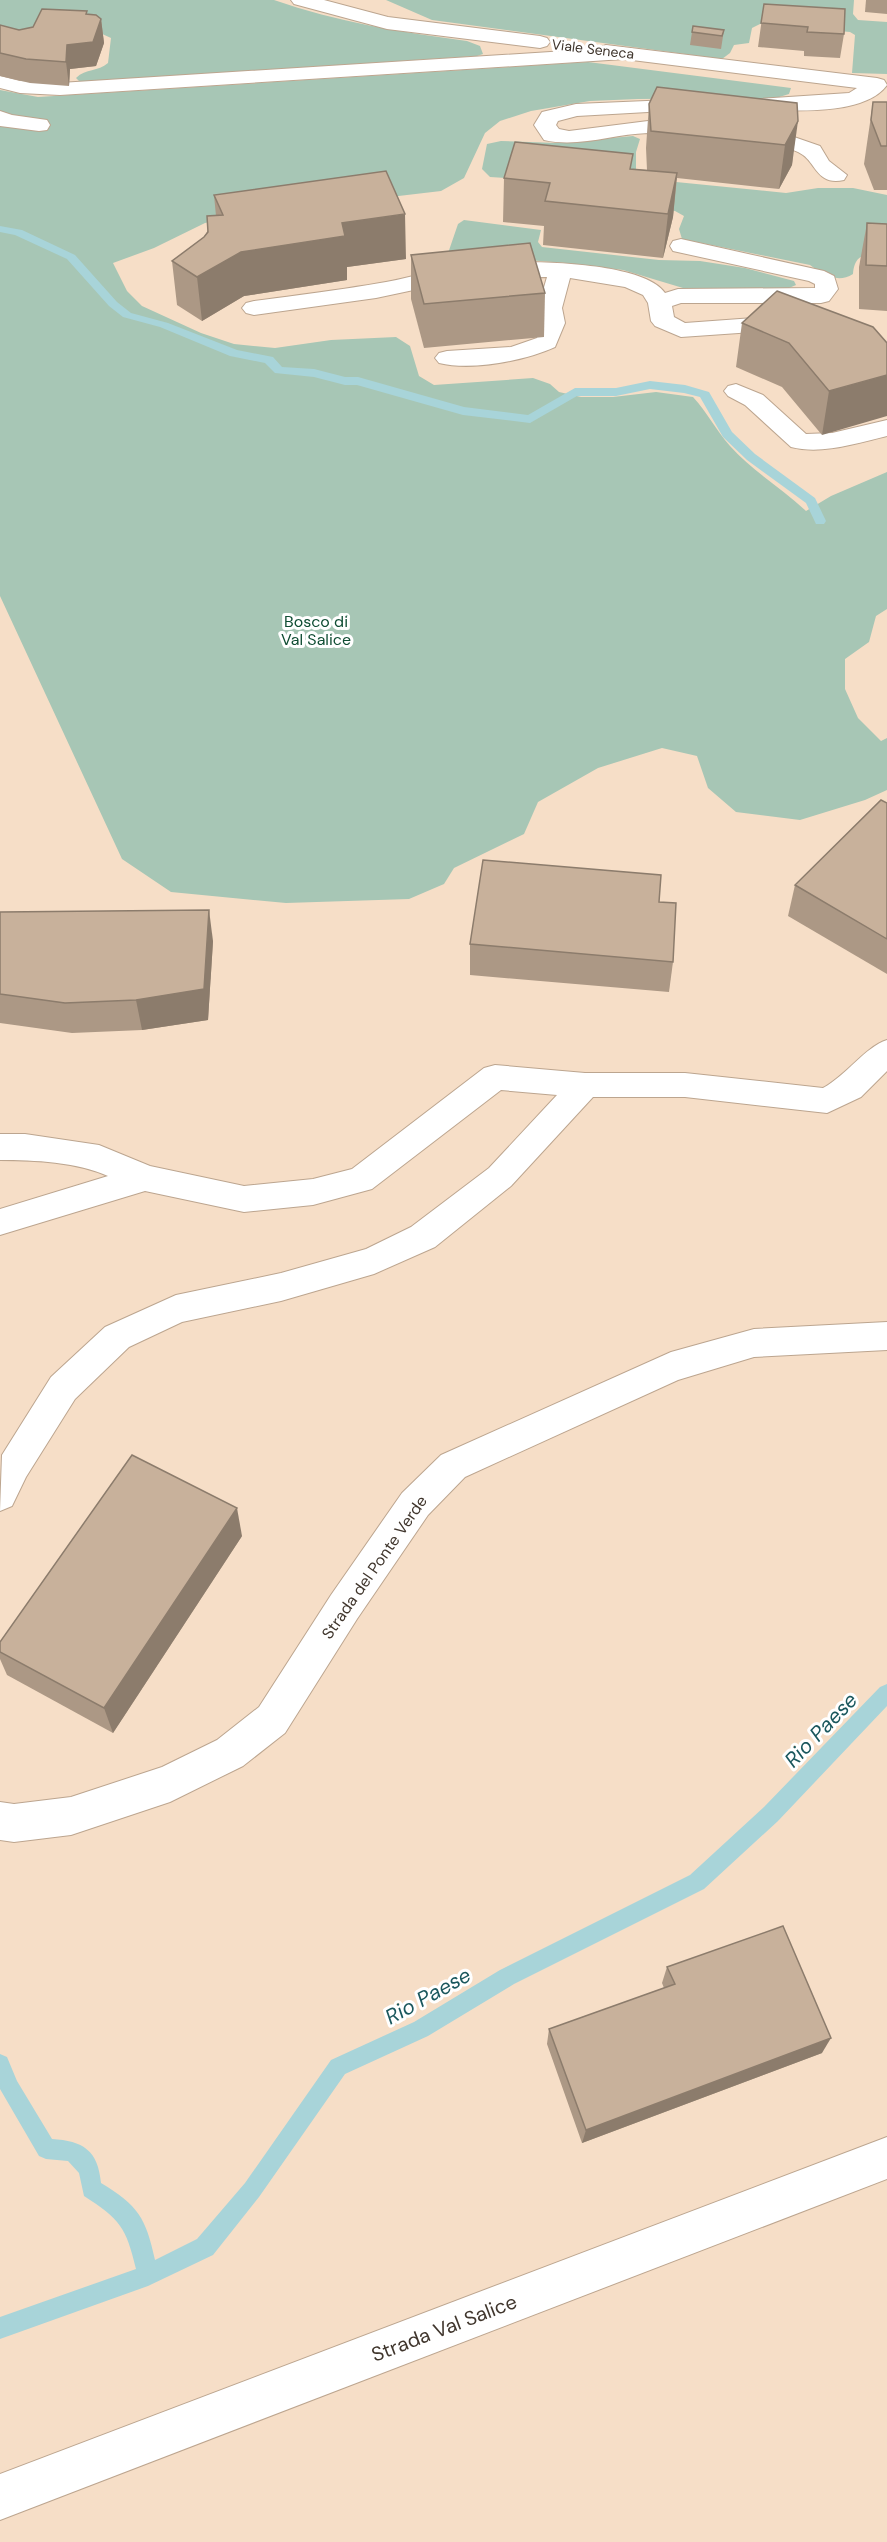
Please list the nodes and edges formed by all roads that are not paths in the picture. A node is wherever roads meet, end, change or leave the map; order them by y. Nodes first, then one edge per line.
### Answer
1 (301, 0) edge
2 (370, 0) edge
3 (422, 27) junction
4 (627, 53) junction
5 (0, 82) edge
6 (882, 84) edge
7 (734, 104) edge
8 (711, 105) edge
9 (0, 117) edge
10 (39, 124) dead end
11 (836, 175) dead end
12 (681, 246) dead end
13 (559, 270) junction
14 (660, 303) junction
15 (254, 308) dead end
16 (804, 333) edge
17 (447, 358) dead end
18 (736, 391) dead end
19 (887, 428) edge
20 (887, 1052) edge
21 (585, 1085) junction
22 (0, 1147) edge
23 (145, 1178) junction
24 (0, 1222) edge
25 (887, 1335) edge
26 (0, 1495) edge
27 (0, 1821) edge
28 (887, 2158) edge
29 (0, 2497) edge

1 - 3 street, Viale Seneca
2 - 3 street
3 - 4 street, Viale Seneca
4 - 5 street
4 - 6 street, Viale Seneca
6 - 7 street
8 - 11 street
9 - 10 street
12 - 14 street
13 - 14 street
13 - 15 street
13 - 17 street
14 - 16 street
18 - 19 street
20 - 21 street
21 - 23 street
21 - 26 street
22 - 23 street
23 - 24 street
25 - 27 street, Strada del Ponte Verde
28 - 29 street, Strada Val Salice

